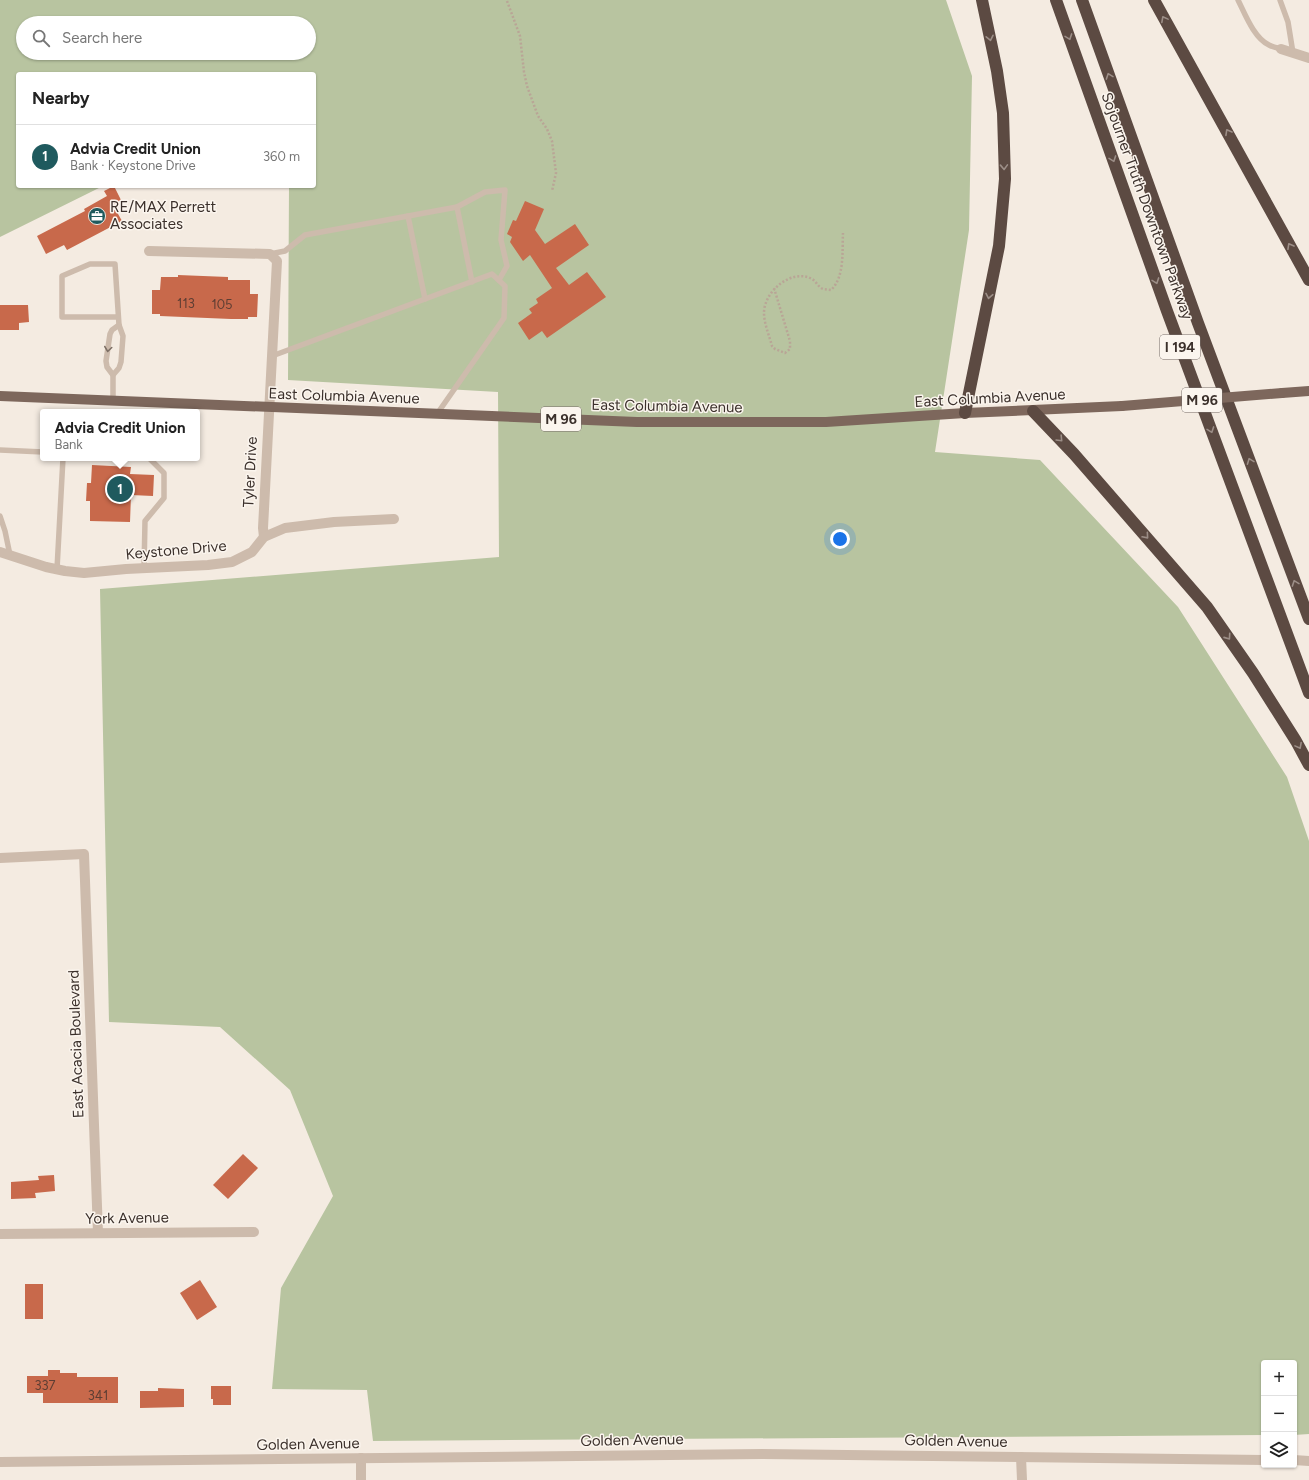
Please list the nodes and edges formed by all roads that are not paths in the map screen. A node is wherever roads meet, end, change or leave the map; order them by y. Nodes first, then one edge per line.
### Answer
1 (982, 0) edge
2 (1056, 0) edge
3 (1082, 0) edge
4 (1154, 0) edge
5 (1238, 0) edge
6 (1280, 0) edge
7 (1281, 49) joint
8 (1293, 53) junction
9 (1309, 58) edge
10 (457, 207) junction
11 (408, 216) junction
12 (149, 251) dead end
13 (270, 254) junction
14 (499, 280) junction
15 (1309, 280) edge
16 (472, 282) junction
17 (425, 299) junction
18 (118, 317) junction
19 (119, 325) junction
20 (272, 356) junction
21 (113, 375) junction
22 (1309, 391) edge
23 (0, 396) edge
24 (113, 401) junction
25 (269, 408) junction
26 (1033, 411) junction
27 (965, 412) junction
28 (437, 414) junction
29 (0, 450) edge
30 (40, 452) edge
31 (63, 461) edge
32 (152, 461) edge
33 (0, 516) edge
34 (394, 519) dead end
35 (264, 536) junction
36 (0, 552) edge
37 (10, 555) junction
38 (144, 568) junction
39 (57, 569) junction
40 (1309, 619) edge
41 (1309, 693) edge
42 (1309, 765) edge
43 (0, 858) edge
44 (254, 1232) dead end
45 (98, 1233) junction
46 (0, 1234) edge
47 (1021, 1457) junction
48 (361, 1458) junction
49 (1261, 1460) edge
50 (1297, 1460) edge
51 (1309, 1461) edge
52 (0, 1462) edge
53 (361, 1480) edge
54 (1022, 1480) edge

1 -> 27 highway
2 -> 41 highway, Sojourner Truth Downtown Parkway / I 194
40 -> 3 highway, Sojourner Truth Downtown Parkway / I 194
15 -> 4 highway
5 - 7 lane
6 - 8 lane
7 - 8 street
8 - 9 street
10 - 11 lane
10 - 14 lane
10 - 16 lane
11 - 13 lane
11 - 17 lane
12 - 13 street
13 - 20 street, Tyler Drive
14 - 16 lane
14 - 28 lane
16 - 17 lane
17 - 20 lane
18 - 18 lane
18 - 19 lane
19 - 21 lane
19 -> 21 lane
20 - 25 street, Tyler Drive
21 - 24 lane
22 - 26 main road, East Columbia Avenue / M 96, bridge
23 - 24 main road, East Columbia Avenue / M 96
24 - 25 main road, East Columbia Avenue / M 96
25 - 28 main road, East Columbia Avenue / M 96
25 - 35 street, Tyler Drive
26 - 27 main road, East Columbia Avenue / M 96
26 -> 42 highway
27 - 28 main road, East Columbia Avenue / M 96
29 - 30 lane
31 - 39 lane
32 - 38 lane
33 - 37 lane
34 - 35 street
35 - 38 street, Keystone Drive
36 - 37 street, Keystone Drive
37 - 39 street, Keystone Drive
38 - 39 street, Keystone Drive
43 - 45 street, East Acacia Boulevard
44 - 45 street, York Avenue
45 - 46 street, York Avenue
47 - 48 street, Golden Avenue
47 - 49 street, Golden Avenue
47 - 54 street
48 - 52 street, Golden Avenue
48 - 53 street
50 - 51 street

